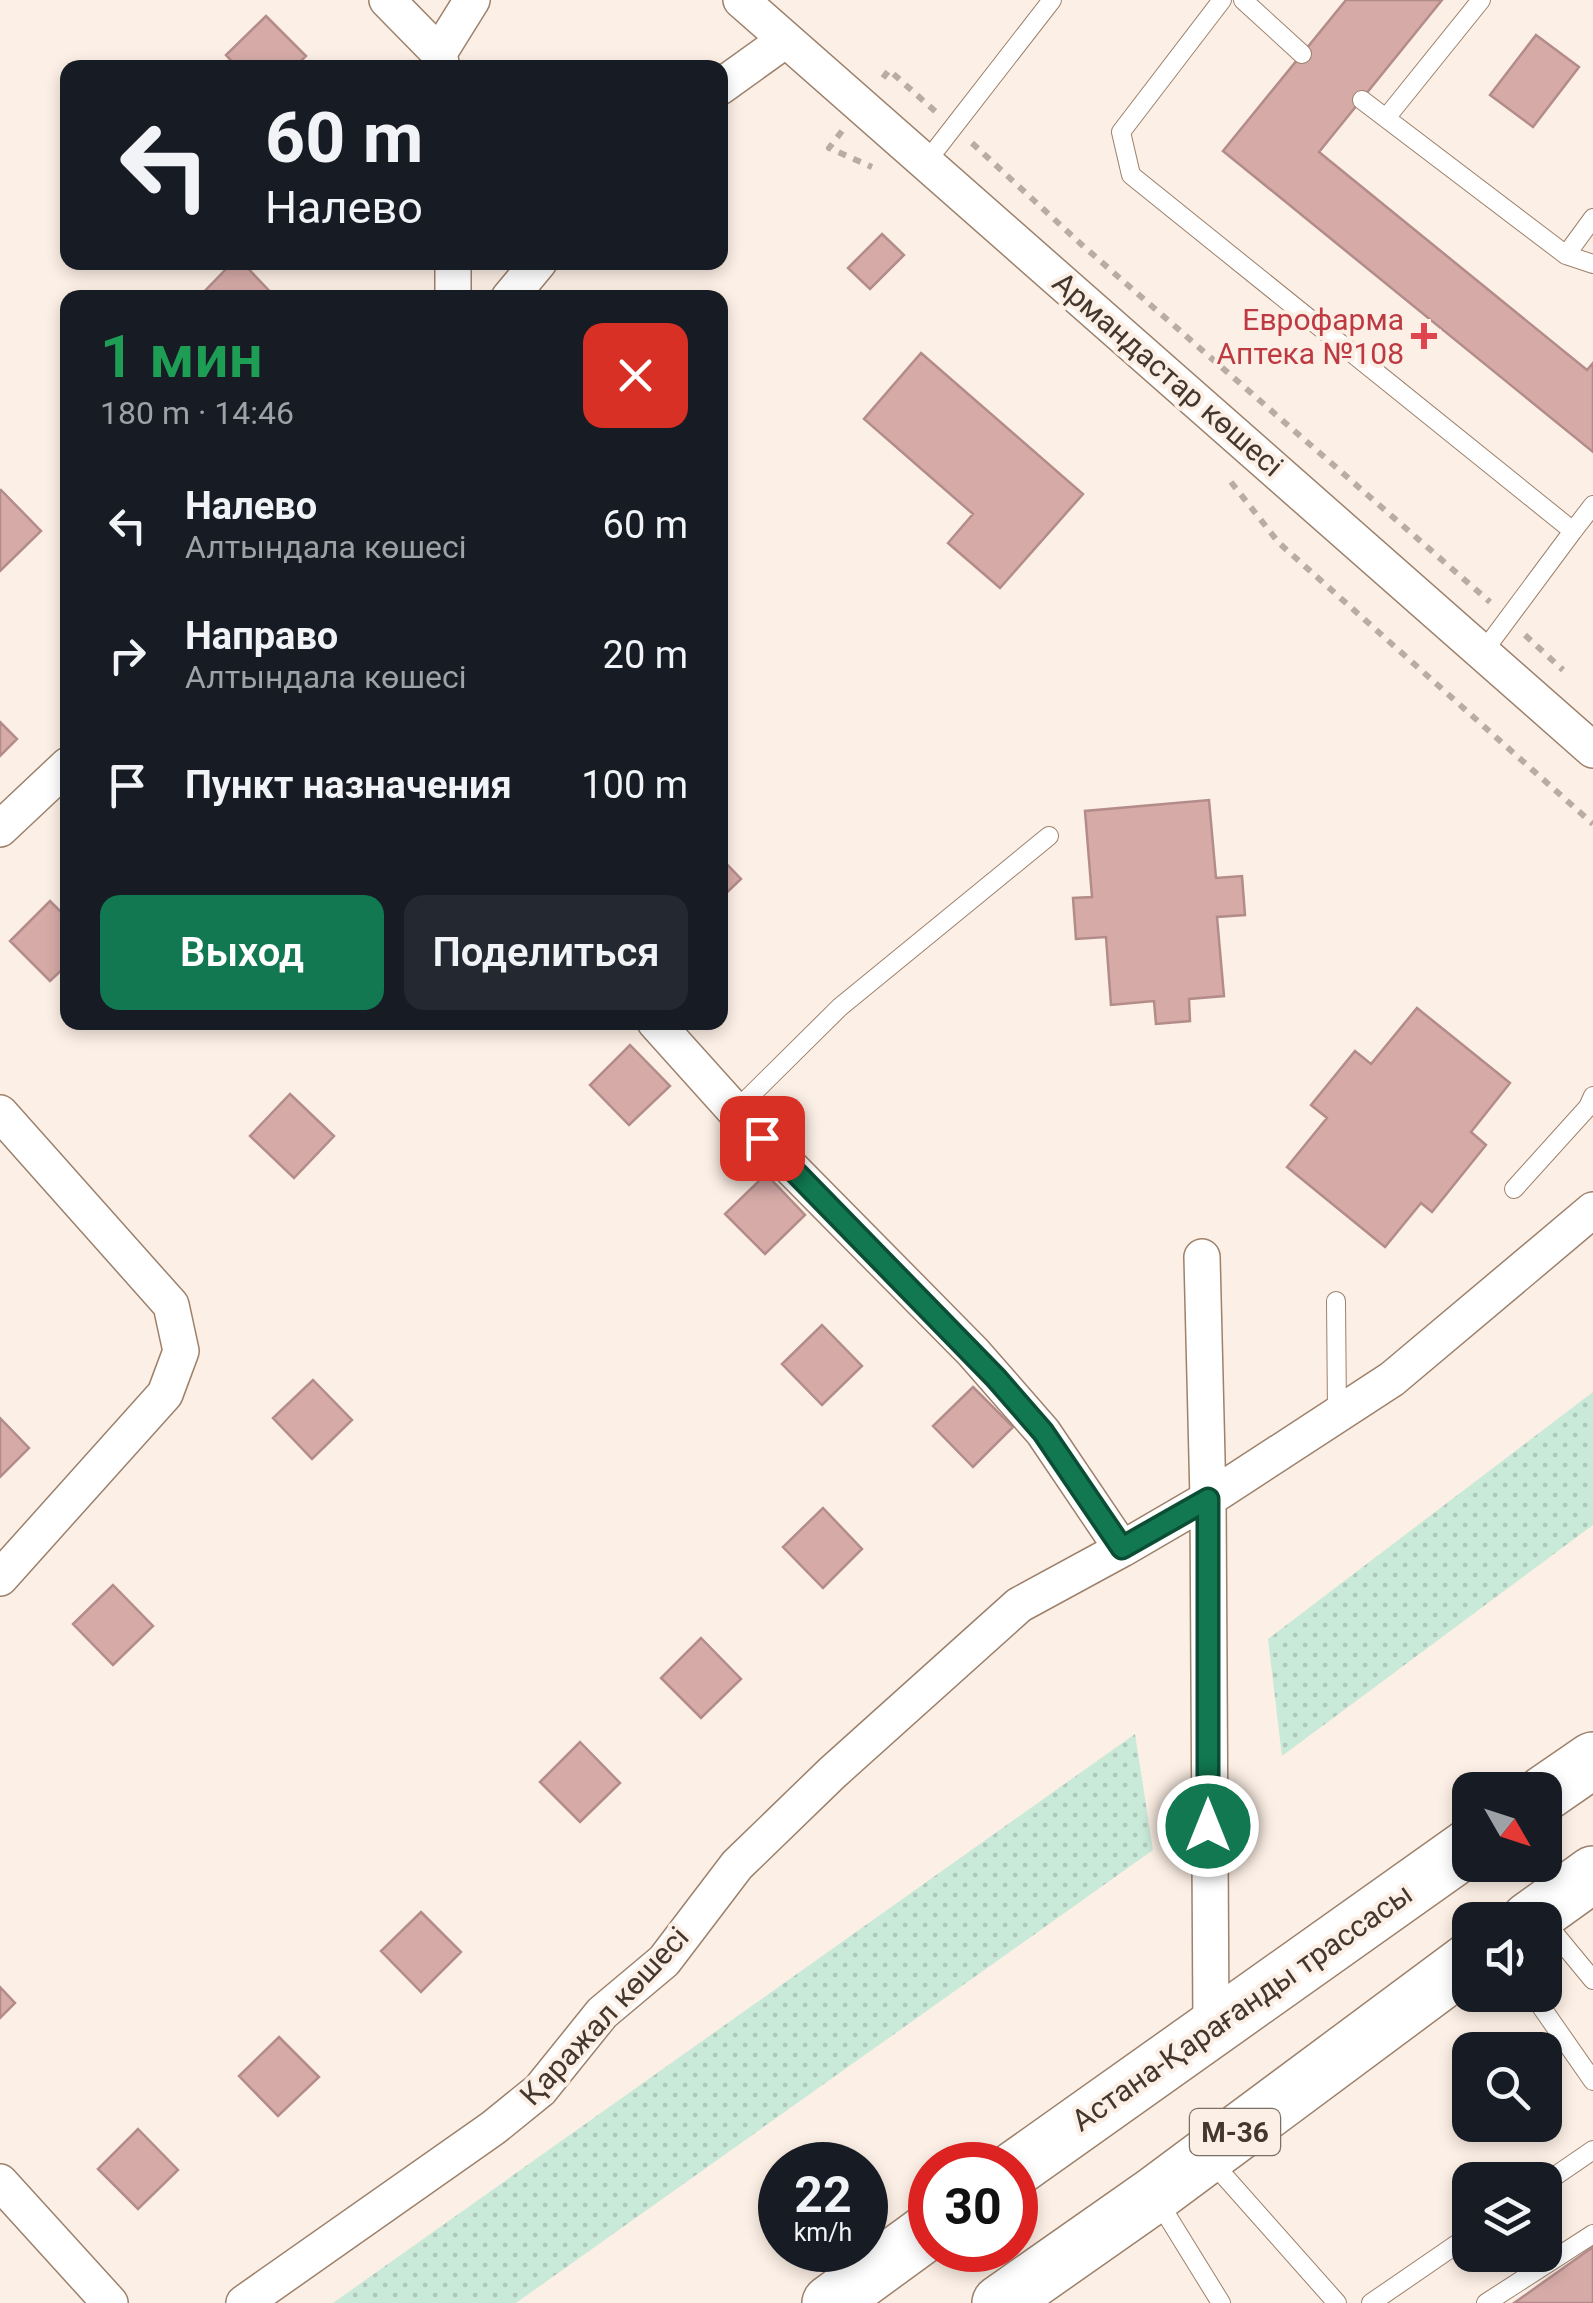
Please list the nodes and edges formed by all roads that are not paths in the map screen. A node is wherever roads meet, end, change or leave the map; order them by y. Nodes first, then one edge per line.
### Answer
1 (387, 0) edge
2 (472, 0) edge
3 (741, 0) edge
4 (1052, 0) edge
5 (1222, 0) edge
6 (1243, 0) edge
7 (1481, 0) edge
8 (784, 41) junction
9 (1302, 54) dead end
10 (441, 60) edge
11 (728, 81) edge
12 (1362, 100) dead end
13 (1386, 118) junction
14 (927, 161) junction
15 (1593, 218) edge
16 (1566, 256) junction
17 (1593, 264) edge
18 (533, 270) edge
19 (516, 290) edge
20 (1593, 505) edge
21 (1573, 531) junction
22 (1483, 652) junction
23 (1593, 750) edge
24 (60, 772) edge
25 (0, 828) edge
26 (1049, 836) dead end
27 (662, 1030) edge
28 (1593, 1096) edge
29 (735, 1111) junction
30 (0, 1113) edge
31 (1514, 1189) dead end
32 (1593, 1210) edge
33 (1202, 1257) dead end
34 (1336, 1301) dead end
35 (1337, 1415) junction
36 (1208, 1499) junction
37 (1122, 1548) junction
38 (0, 1578) edge
39 (1593, 1760) edge
40 (1562, 1782) edge
41 (1452, 1859) edge
42 (1593, 1874) edge
43 (1559, 1902) edge
44 (1562, 1945) edge
45 (1452, 1973) edge
46 (1593, 1980) edge
47 (1545, 2012) edge
48 (1211, 2028) junction
49 (1593, 2081) edge
50 (1593, 2150) edge
51 (1038, 2152) edge
52 (1206, 2154) junction
53 (1562, 2171) edge
54 (0, 2182) edge
55 (1154, 2195) junction
56 (1593, 2234) edge
57 (908, 2246) edge
58 (1452, 2247) edge
59 (110, 2303) edge
60 (244, 2303) edge
61 (830, 2303) edge
62 (1000, 2303) edge
63 (1221, 2303) edge
64 (1337, 2303) edge
65 (1371, 2303) edge
66 (1486, 2303) edge

1 - 10 street
2 - 10 street
3 - 8 street, Армандастар көшесі
4 - 14 lane
5 - 21 lane
6 - 9 lane
7 - 13 lane
8 - 11 street
8 - 14 street, Армандастар көшесі
12 - 13 lane
13 - 16 lane
14 - 22 street, Армандастар көшесі
15 - 16 lane
16 - 17 lane
18 - 19 street
20 - 21 lane
21 - 22 lane
22 - 23 street, Армандастар көшесі
24 - 25 street
26 - 29 lane
27 - 29 street
28 - 31 lane
29 - 37 street
30 - 38 street
32 - 35 street, Қаражал көшесі
33 - 36 street
34 - 35 lane
35 - 36 street, Қаражал көшесі
36 - 37 street, Қаражал көшесі
36 - 48 street
37 - 60 street, Қаражал көшесі
39 - 40 main road
41 - 48 main road, Астана-Қарағанды трассасы
42 - 43 main road
44 - 46 lane
45 - 52 main road, M-36
47 - 49 lane
48 - 51 main road, Астана-Қарағанды трассасы
50 - 53 lane
52 - 55 main road, M-36
52 - 64 lane
54 - 59 street
55 - 62 main road, M-36
55 - 63 lane
56 - 66 lane
57 - 61 main road
58 - 65 lane

